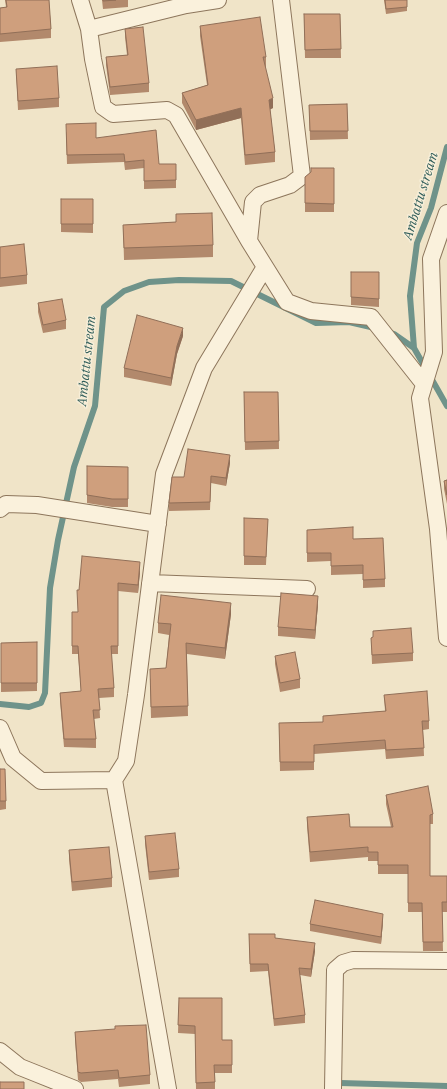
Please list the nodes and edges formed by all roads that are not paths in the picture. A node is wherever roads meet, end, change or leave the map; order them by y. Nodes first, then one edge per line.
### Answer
1 (80, 0) edge
2 (218, 0) edge
3 (281, 0) edge
4 (89, 29) junction
5 (447, 213) edge
6 (249, 241) junction
7 (261, 273) junction
8 (438, 353) edge
9 (424, 383) junction
10 (0, 509) edge
11 (158, 524) junction
12 (150, 583) junction
13 (307, 589) dead end
14 (447, 638) edge
15 (0, 728) edge
16 (114, 780) junction
17 (447, 961) edge
18 (0, 1051) edge
19 (75, 1089) edge
20 (168, 1089) edge
21 (333, 1089) edge

1 - 4 street
2 - 4 street
3 - 6 street
4 - 6 street
5 - 8 street
6 - 7 street
7 - 9 street
7 - 11 street
8 - 9 street
9 - 14 street
10 - 11 street
11 - 12 street
12 - 13 street
12 - 16 street
15 - 16 street
16 - 20 street
17 - 21 street
18 - 19 street

